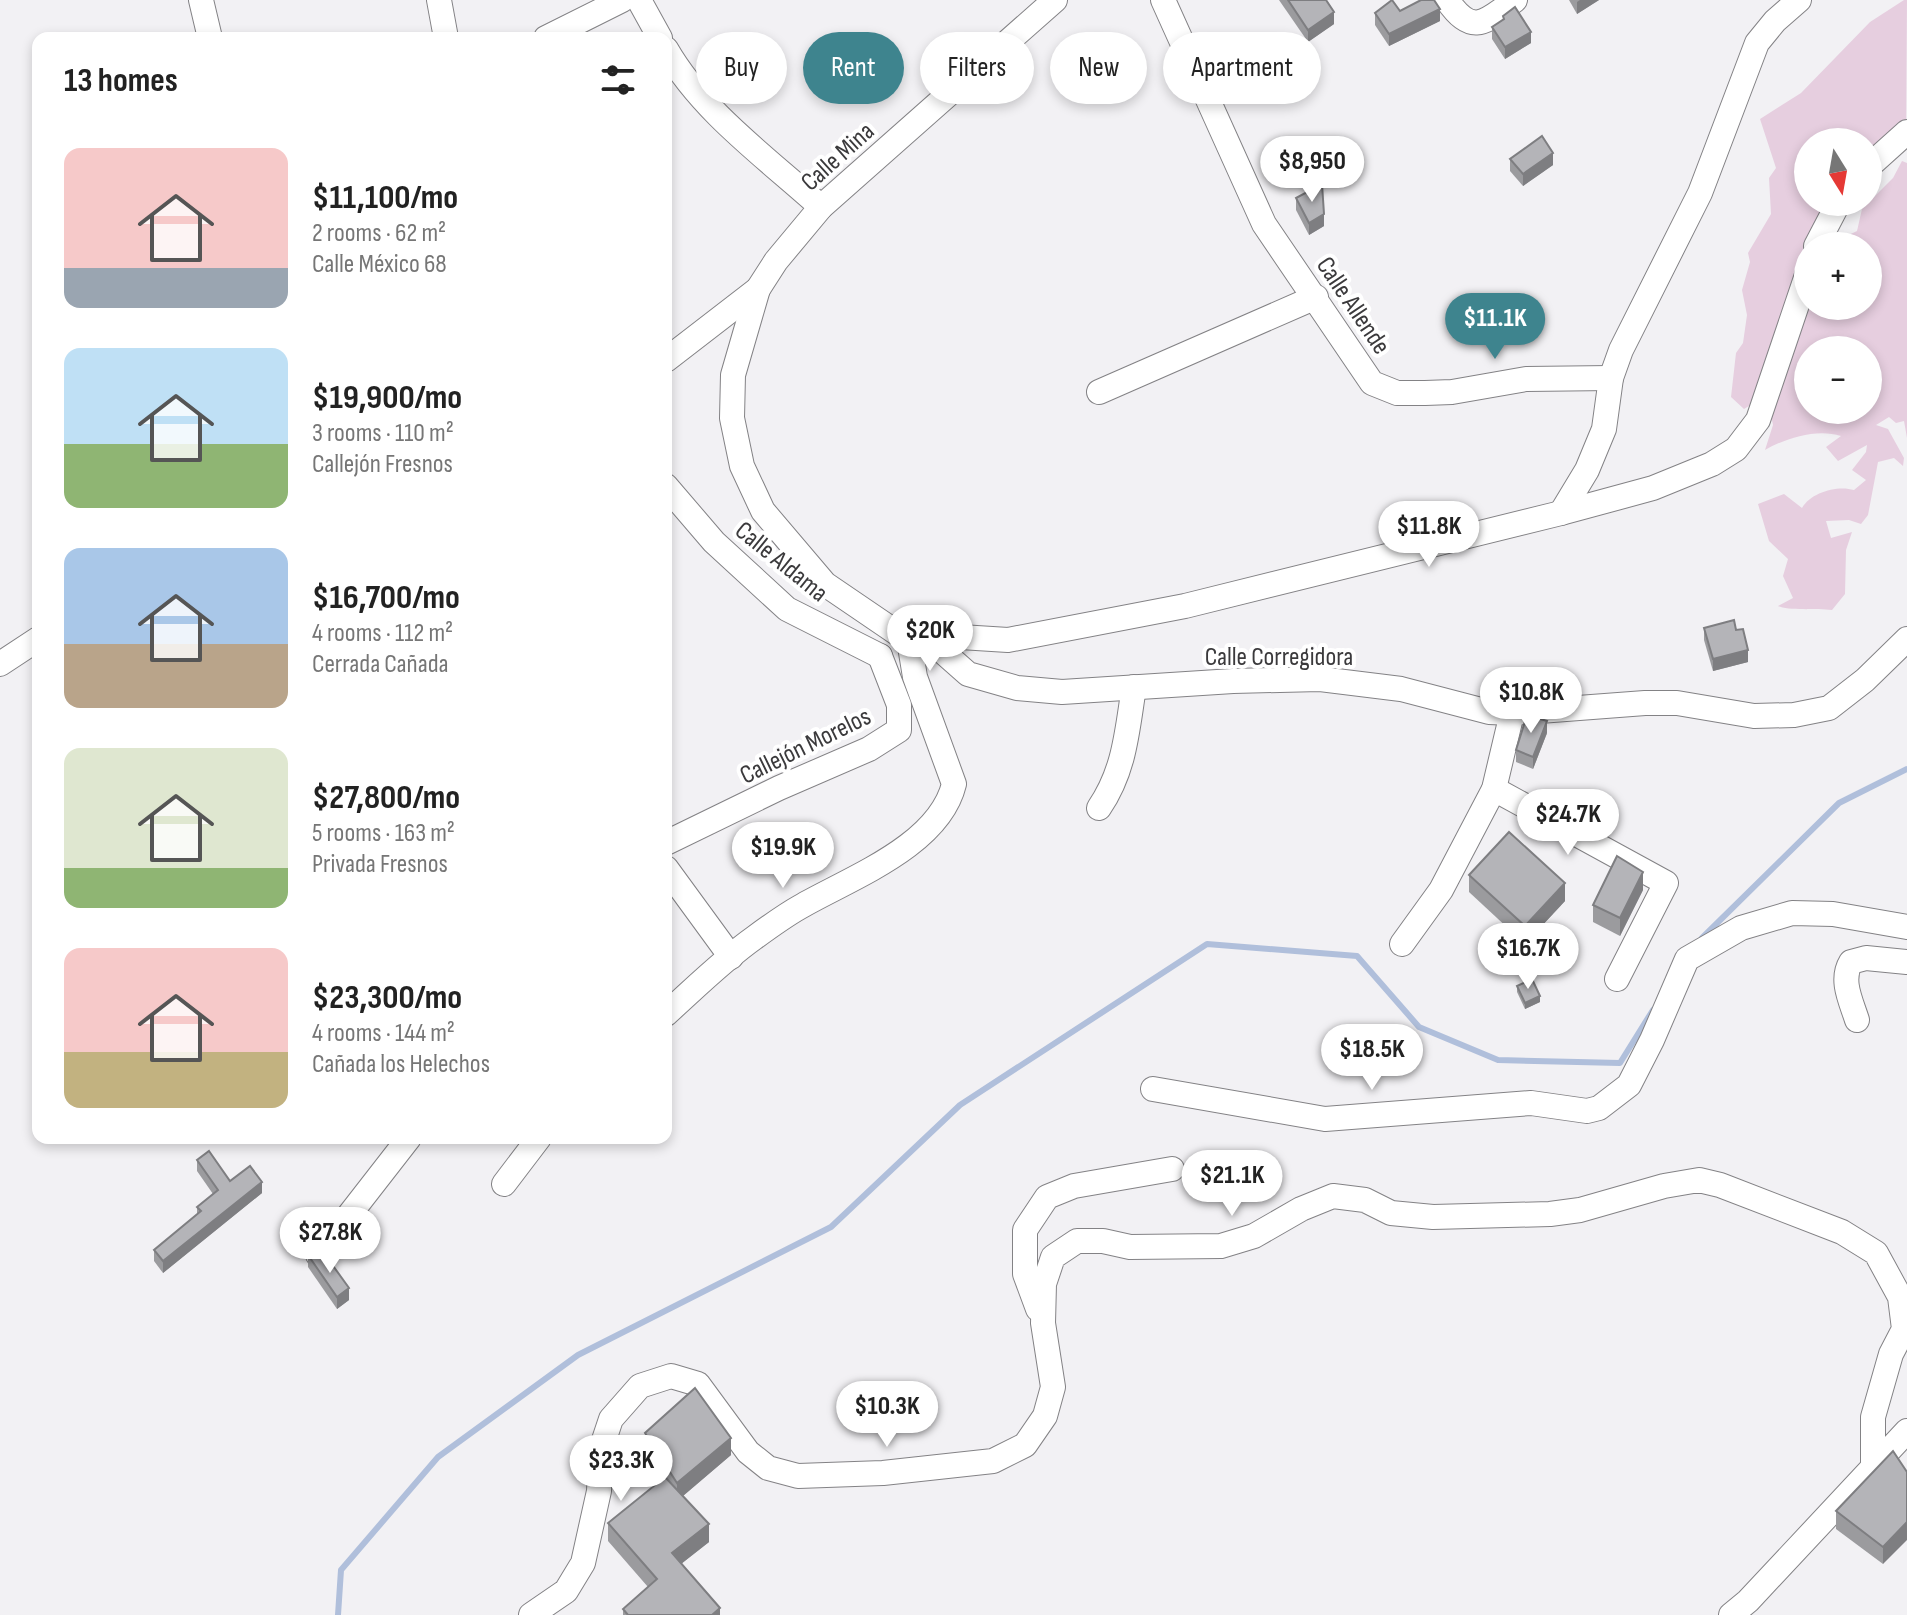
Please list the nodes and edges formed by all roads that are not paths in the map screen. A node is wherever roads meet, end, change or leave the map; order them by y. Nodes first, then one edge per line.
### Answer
1 (201, 0) edge
2 (439, 0) edge
3 (622, 0) edge
4 (639, 0) edge
5 (1055, 0) edge
6 (1163, 0) edge
7 (1447, 0) edge
8 (1515, 0) edge
9 (1799, 0) edge
10 (209, 32) edge
11 (445, 32) edge
12 (558, 32) edge
13 (657, 32) edge
14 (672, 59) edge
15 (1907, 132) edge
16 (1882, 154) edge
17 (821, 207) junction
18 (758, 289) junction
19 (1316, 297) junction
20 (1794, 313) edge
21 (672, 355) edge
22 (1611, 378) junction
23 (1099, 392) dead end
24 (672, 493) edge
25 (1561, 513) junction
26 (910, 634) junction
27 (1907, 639) edge
28 (32, 643) edge
29 (880, 656) junction
30 (0, 664) edge
31 (1134, 687) junction
32 (1512, 713) junction
33 (1494, 789) junction
34 (1099, 808) dead end
35 (672, 840) edge
36 (672, 876) edge
37 (1907, 927) edge
38 (1402, 944) dead end
39 (731, 957) junction
40 (1907, 962) edge
41 (1617, 979) dead end
42 (672, 1009) edge
43 (1857, 1020) dead end
44 (1153, 1089) dead end
45 (404, 1144) edge
46 (534, 1144) edge
47 (1172, 1169) dead end
48 (504, 1184) dead end
49 (318, 1255) edge
50 (1043, 1323) junction
51 (1907, 1431) edge
52 (1873, 1470) junction
53 (531, 1615) edge
54 (1731, 1615) edge

1 - 10 street
2 - 11 street
3 - 12 street
4 - 13 street
5 - 17 street, Calle Mina
6 - 19 street, Calle Allende
7 - 8 street
9 - 22 street
14 - 17 street
15 - 16 street
17 - 18 street, Calle Mina
18 - 21 street, Calle Mina
18 - 26 street, Calle Corregidora
19 - 22 street, Calle Allende
19 - 23 street
20 - 25 street
22 - 25 street
24 - 29 street, Calle Aldama
25 - 26 street
26 - 29 street
26 - 31 street, Calle Corregidora
26 - 39 street
27 - 32 street, Calle Corregidora
28 - 30 street
29 - 35 street, Callejón Morelos
31 - 32 street, Calle Corregidora
31 - 34 street
32 - 33 street
33 - 38 street
33 - 41 street
36 - 39 street
37 - 44 street
39 - 42 street
40 - 43 street
45 - 49 street
46 - 48 street
47 - 50 street
50 - 52 street
50 - 53 street
51 - 52 street
52 - 54 street

